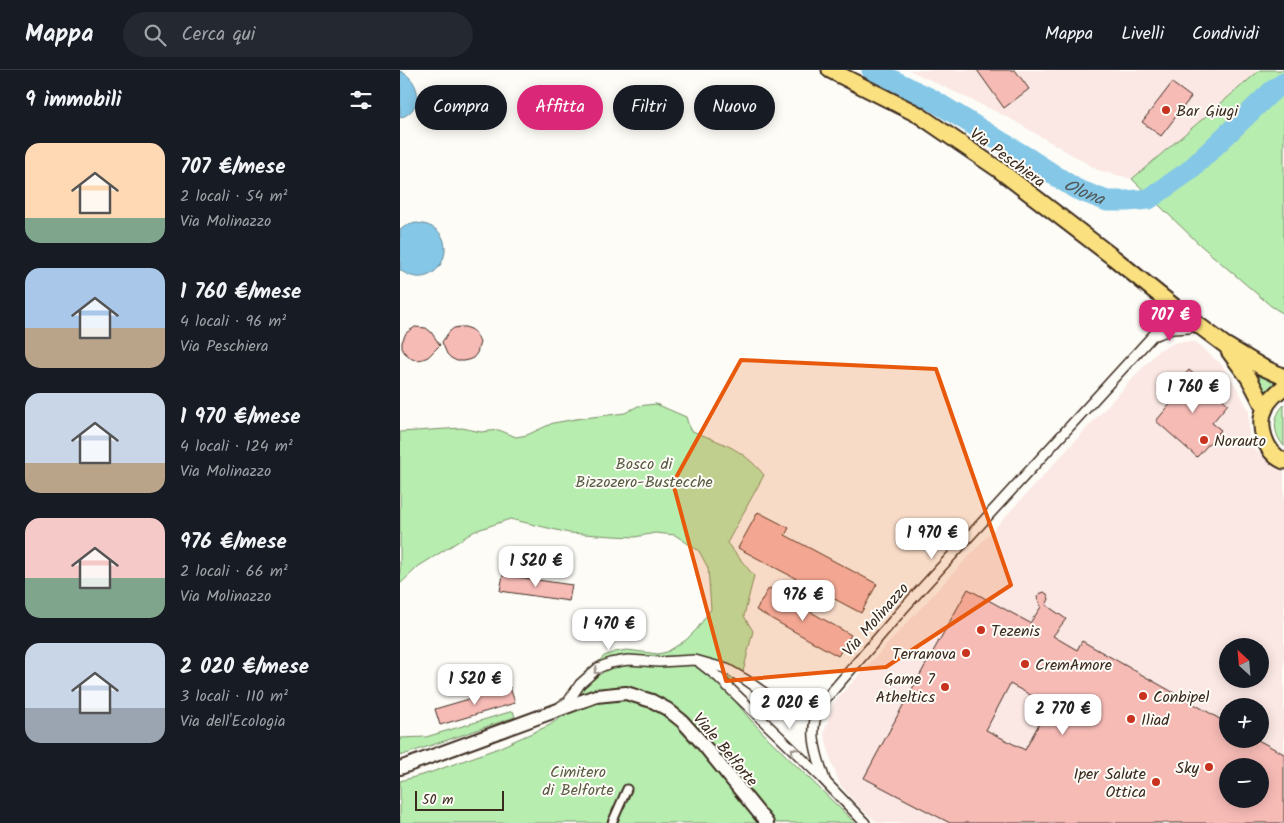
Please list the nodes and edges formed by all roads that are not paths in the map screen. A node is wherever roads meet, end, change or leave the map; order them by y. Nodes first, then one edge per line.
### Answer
1 (830, 70) edge
2 (1177, 308) junction
3 (1189, 328) dead end
4 (1146, 343) junction
5 (1225, 345) junction
6 (1284, 377) edge
7 (1284, 387) edge
8 (1265, 409) junction
9 (1284, 461) edge
10 (695, 660) junction
11 (829, 695) junction
12 (550, 713) junction
13 (400, 768) edge
14 (826, 782) junction
15 (627, 789) dead end
16 (612, 823) edge
17 (766, 823) edge
18 (865, 823) edge

1 - 2 main road, Via Peschiera
2 - 4 street, Via Molinazzo
2 - 5 main road, Via Peschiera
3 - 4 street, Via Molinazzo
4 - 11 street, Via Molinazzo
5 - 6 main road, Via Peschiera
5 - 8 main road, Via Peschiera
7 - 8 main road
8 - 9 main road
10 - 11 street, Via Molinazzo
10 -> 12 street, Via Molinazzo
14 -> 10 street
11 - 14 street
12 - 13 main road, Viale Belforte
12 - 17 main road, Viale Belforte
14 - 18 street
15 - 16 street

